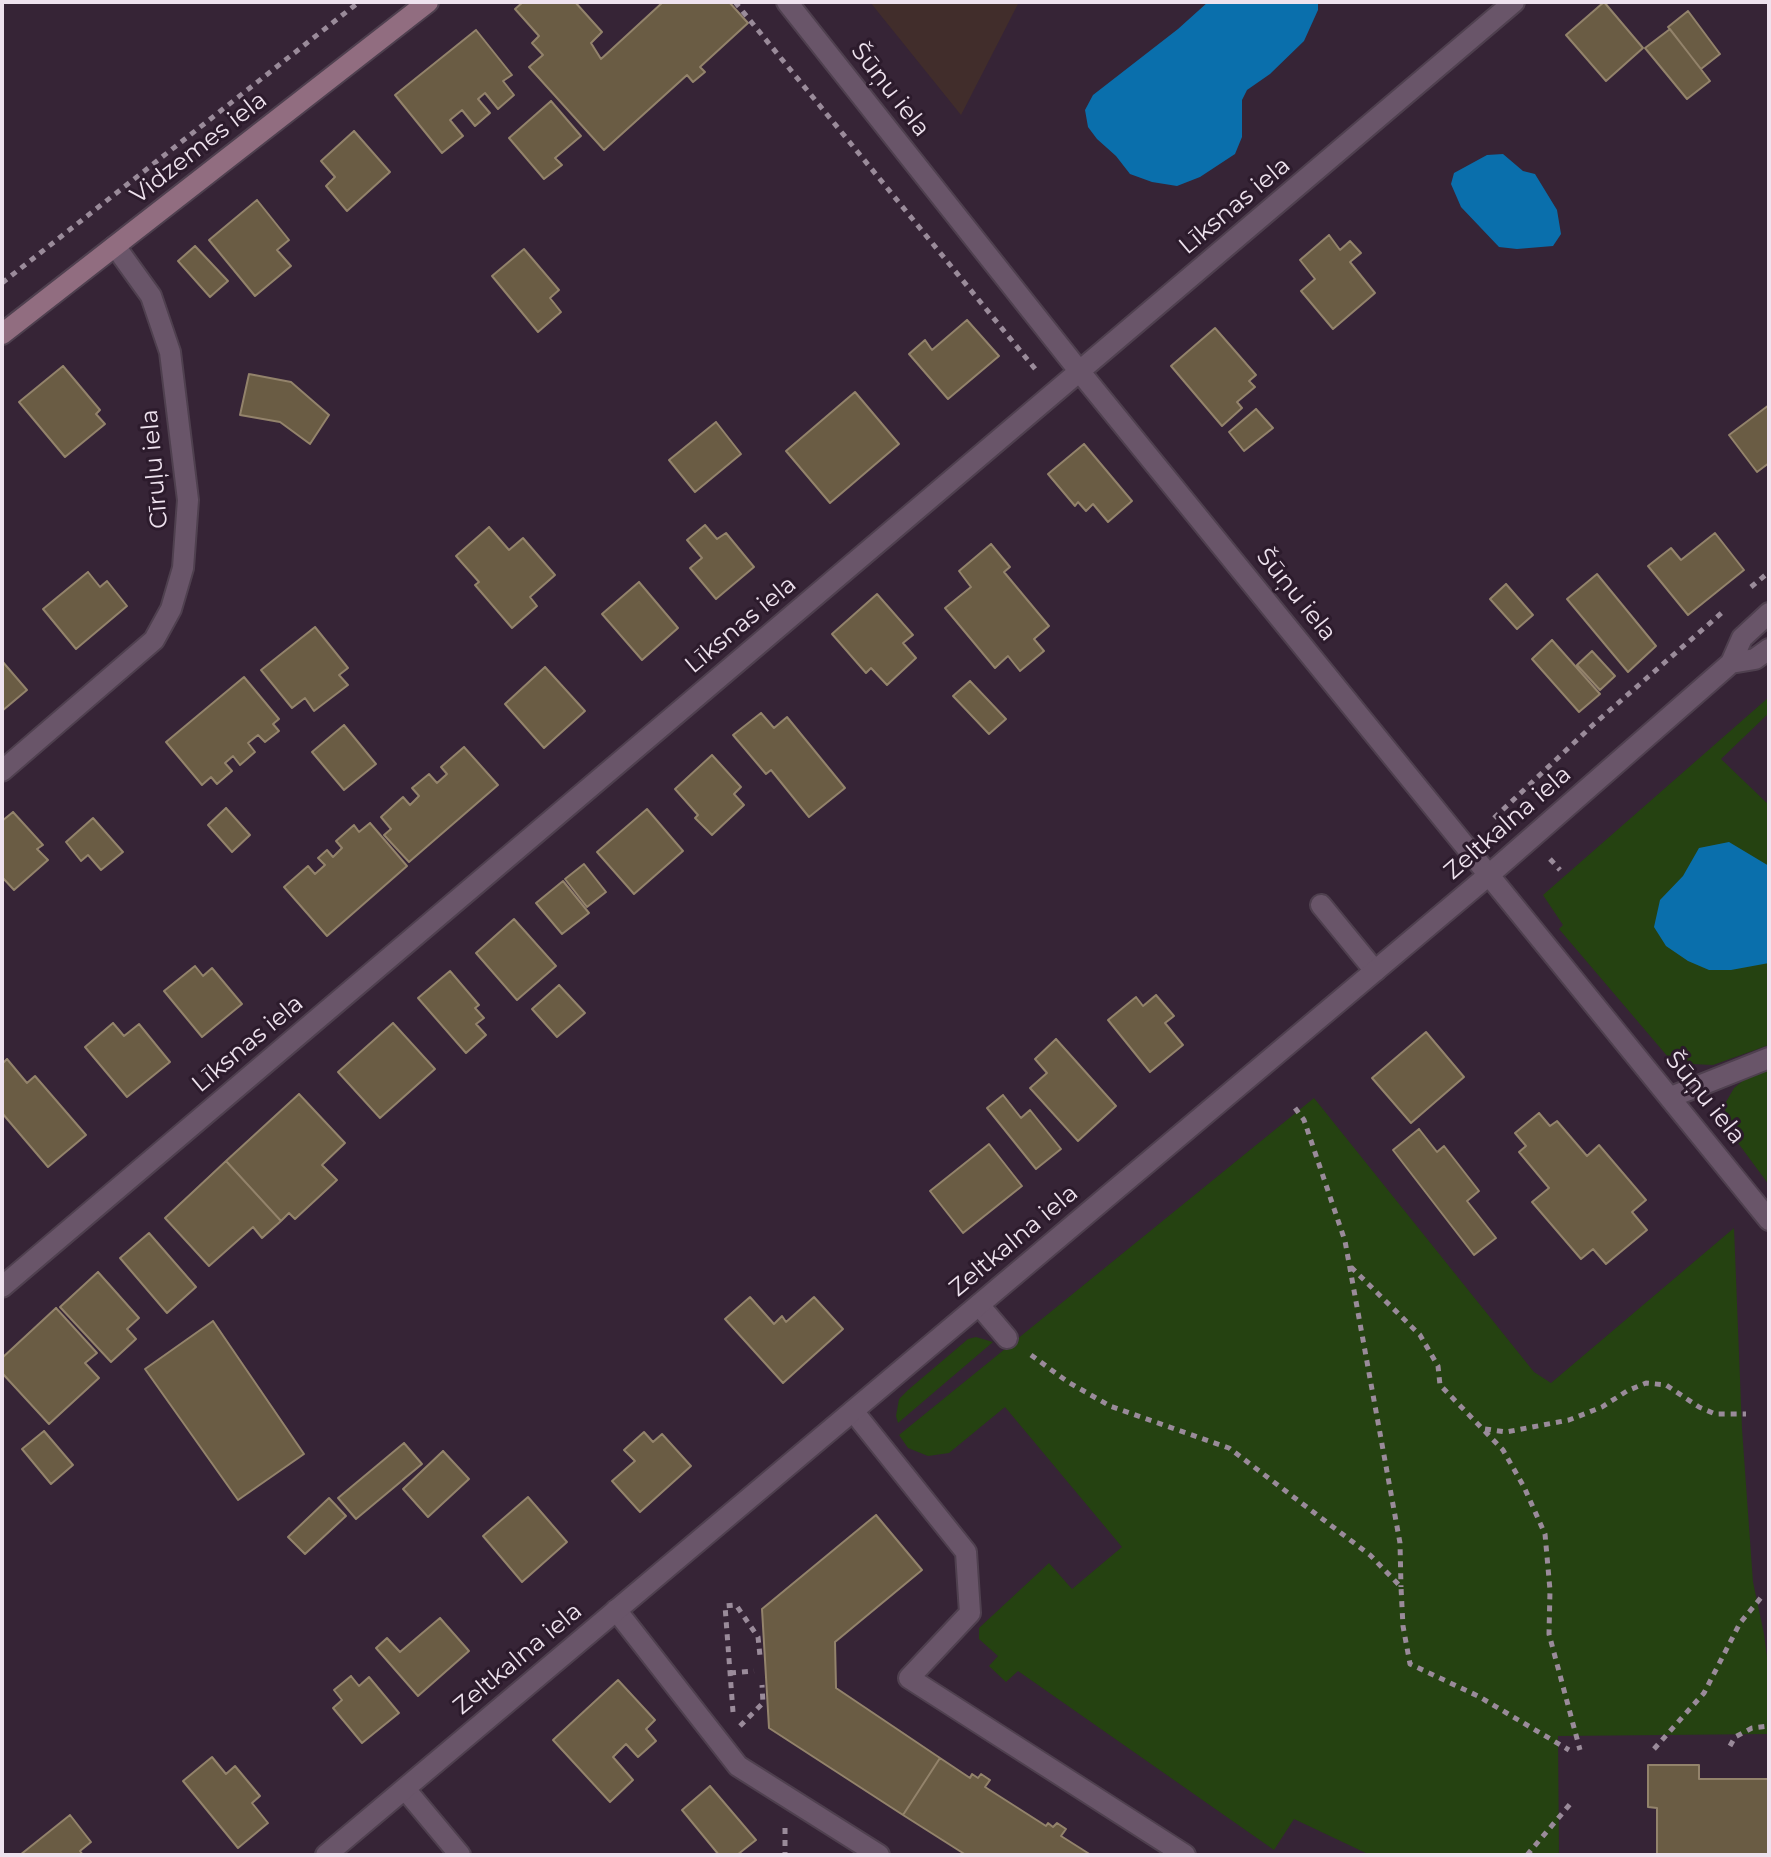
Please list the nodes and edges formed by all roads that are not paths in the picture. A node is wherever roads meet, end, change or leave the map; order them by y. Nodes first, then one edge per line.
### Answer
1 (428, 2) edge
2 (787, 2) edge
3 (1514, 2) edge
4 (115, 246) junction
5 (2, 334) edge
6 (1080, 372) junction
7 (1769, 613) edge
8 (1769, 649) edge
9 (1731, 663) junction
10 (2, 771) edge
11 (1490, 874) junction
12 (1321, 905) dead end
13 (1375, 971) junction
14 (1769, 1058) edge
15 (1671, 1097) junction
16 (1769, 1222) edge
17 (2, 1287) edge
18 (979, 1305) junction
19 (1007, 1338) road end
20 (853, 1411) junction
21 (616, 1610) junction
22 (405, 1789) junction
23 (326, 1855) edge
24 (460, 1855) edge
25 (879, 1855) edge
26 (1185, 1855) edge

1 - 4 street, Vidzemes iela
2 - 6 street, Šūņu iela
3 - 6 street, Līksnas iela
4 - 5 street, Vidzemes iela
4 - 10 street, Cīruļu iela
6 - 11 street, Šūņu iela
6 - 17 street, Līksnas iela
7 - 9 street
8 - 9 street
9 - 11 street, Zeltkalna iela
11 - 13 street, Zeltkalna iela
11 - 15 street, Šūņu iela
12 - 13 street
13 - 18 street, Zeltkalna iela
14 - 15 street
15 - 16 street, Šūņu iela
18 - 19 street
18 - 20 street, Zeltkalna iela
20 - 21 street, Zeltkalna iela
20 - 26 street
21 - 22 street, Zeltkalna iela
21 - 25 street
22 - 23 street, Zeltkalna iela
22 - 24 street

